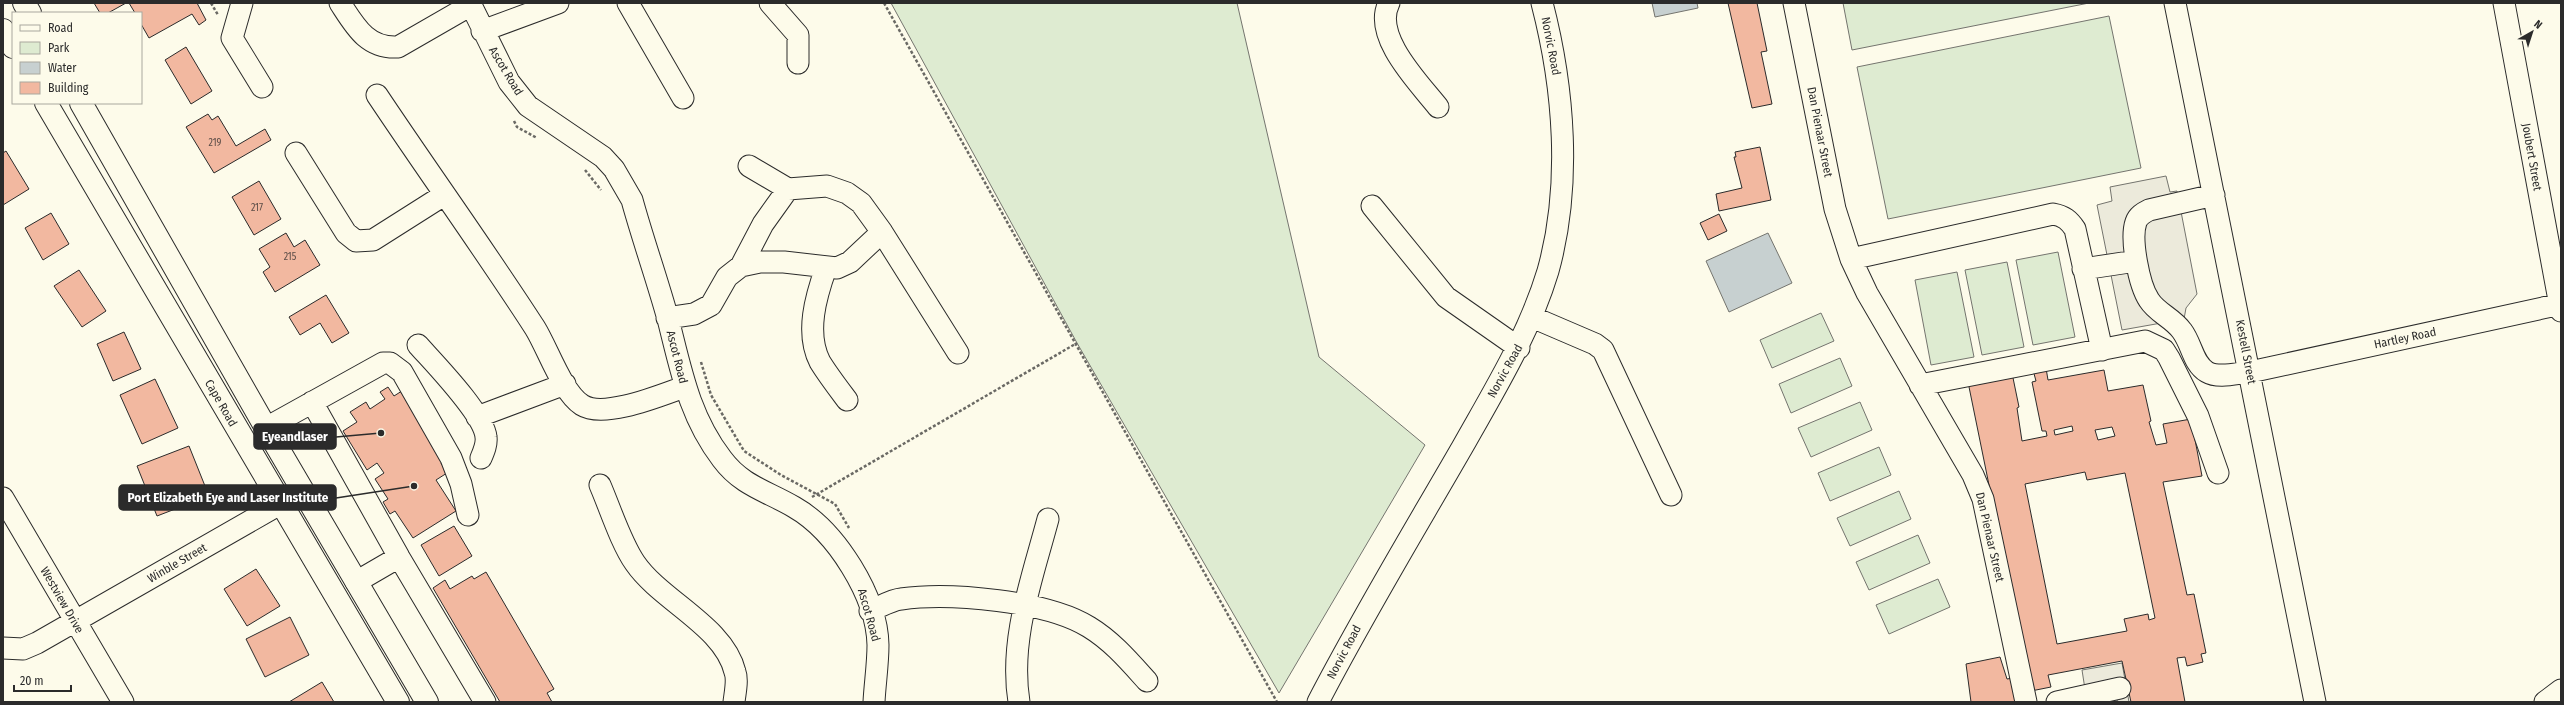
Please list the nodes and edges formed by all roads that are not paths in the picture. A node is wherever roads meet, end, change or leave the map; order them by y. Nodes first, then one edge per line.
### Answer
1 (24, 3) edge
2 (242, 3) edge
3 (340, 3) edge
4 (558, 3) edge
5 (628, 3) edge
6 (770, 3) edge
7 (1389, 3) edge
8 (1542, 3) edge
9 (1794, 3) edge
10 (2175, 3) edge
11 (2504, 3) edge
12 (470, 4) edge
13 (29, 12) edge
14 (3, 30) edge
15 (482, 31) junction
16 (12, 45) edge
17 (798, 63) dead end
18 (262, 87) dead end
19 (377, 95) dead end
20 (683, 98) dead end
21 (47, 104) edge
22 (82, 104) edge
23 (1438, 107) dead end
24 (296, 153) dead end
25 (749, 166) dead end
26 (788, 189) junction
27 (444, 195) junction
28 (2214, 195) junction
29 (1372, 206) dead end
30 (882, 232) junction
31 (1851, 259) junction
32 (2136, 261) junction
33 (741, 266) junction
34 (826, 268) junction
35 (2083, 269) junction
36 (2561, 306) edge
37 (1532, 317) junction
38 (668, 318) junction
39 (418, 345) dead end
40 (1519, 348) junction
41 (2102, 350) junction
42 (958, 353) dead end
43 (2250, 372) junction
44 (565, 384) junction
45 (1920, 385) junction
46 (684, 387) junction
47 (847, 400) dead end
48 (312, 402) junction
49 (477, 417) junction
50 (266, 428) junction
51 (481, 458) dead end
52 (2218, 473) dead end
53 (600, 485) dead end
54 (1671, 495) dead end
55 (3, 498) edge
56 (280, 504) junction
57 (468, 515) dead end
58 (1048, 519) dead end
59 (399, 557) junction
60 (356, 582) junction
61 (1025, 606) junction
62 (870, 611) junction
63 (74, 621) junction
64 (3, 648) edge
65 (1147, 681) dead end
66 (2120, 688) dead end
67 (2561, 690) edge
68 (122, 702) edge
69 (398, 702) edge
70 (427, 702) edge
71 (485, 702) edge
72 (734, 702) edge
73 (874, 702) edge
74 (1019, 702) edge
75 (1318, 702) edge
76 (2026, 702) edge
77 (2057, 702) edge
78 (2315, 702) edge
79 (2545, 702) edge

1 - 13 main road
2 - 18 street
3 - 12 street
4 - 15 street
5 - 20 street
6 - 17 street
7 - 23 street
8 - 37 street, Norvic Road
9 - 31 street, Dan Pienaar Street
10 - 28 street, Kestell Street
11 - 36 street, Joubert Street
12 - 15 street, Ascot Road
14 - 16 main road
15 - 38 street, Ascot Road
19 - 27 street
21 - 56 main road, Cape Road
22 - 50 main road
24 - 27 street
25 - 26 street
26 - 30 street
26 - 33 street
27 - 44 street
28 - 32 street
28 - 43 street, Kestell Street
29 - 40 street
30 - 34 street
30 - 42 street
31 - 35 street
31 - 45 street, Dan Pienaar Street
32 - 35 street
32 - 43 street
33 - 34 street
33 - 38 street
34 - 47 street
35 - 41 street
36 - 43 street, Hartley Road
37 - 40 street, Norvic Road
37 - 54 street
38 - 46 street, Ascot Road
39 - 49 street
40 - 75 street, Norvic Road
41 - 45 street
41 - 52 street
43 - 78 street, Kestell Street
44 - 46 street
44 - 49 street
45 - 76 street, Dan Pienaar Street
46 - 62 street, Ascot Road
48 - 50 street
48 - 57 street
48 - 59 street
49 - 51 street
50 - 60 main road
53 - 72 street
55 - 63 street, Westview Drive
56 - 63 street, Winble Street
56 - 69 main road, Cape Road
58 - 61 street
59 - 60 street
59 - 71 street
60 - 70 main road
61 - 62 street
61 - 65 street
61 - 74 street
62 - 73 street, Ascot Road
63 - 64 street, Winble Street
63 - 68 street, Westview Drive
66 - 77 street
67 - 79 street

